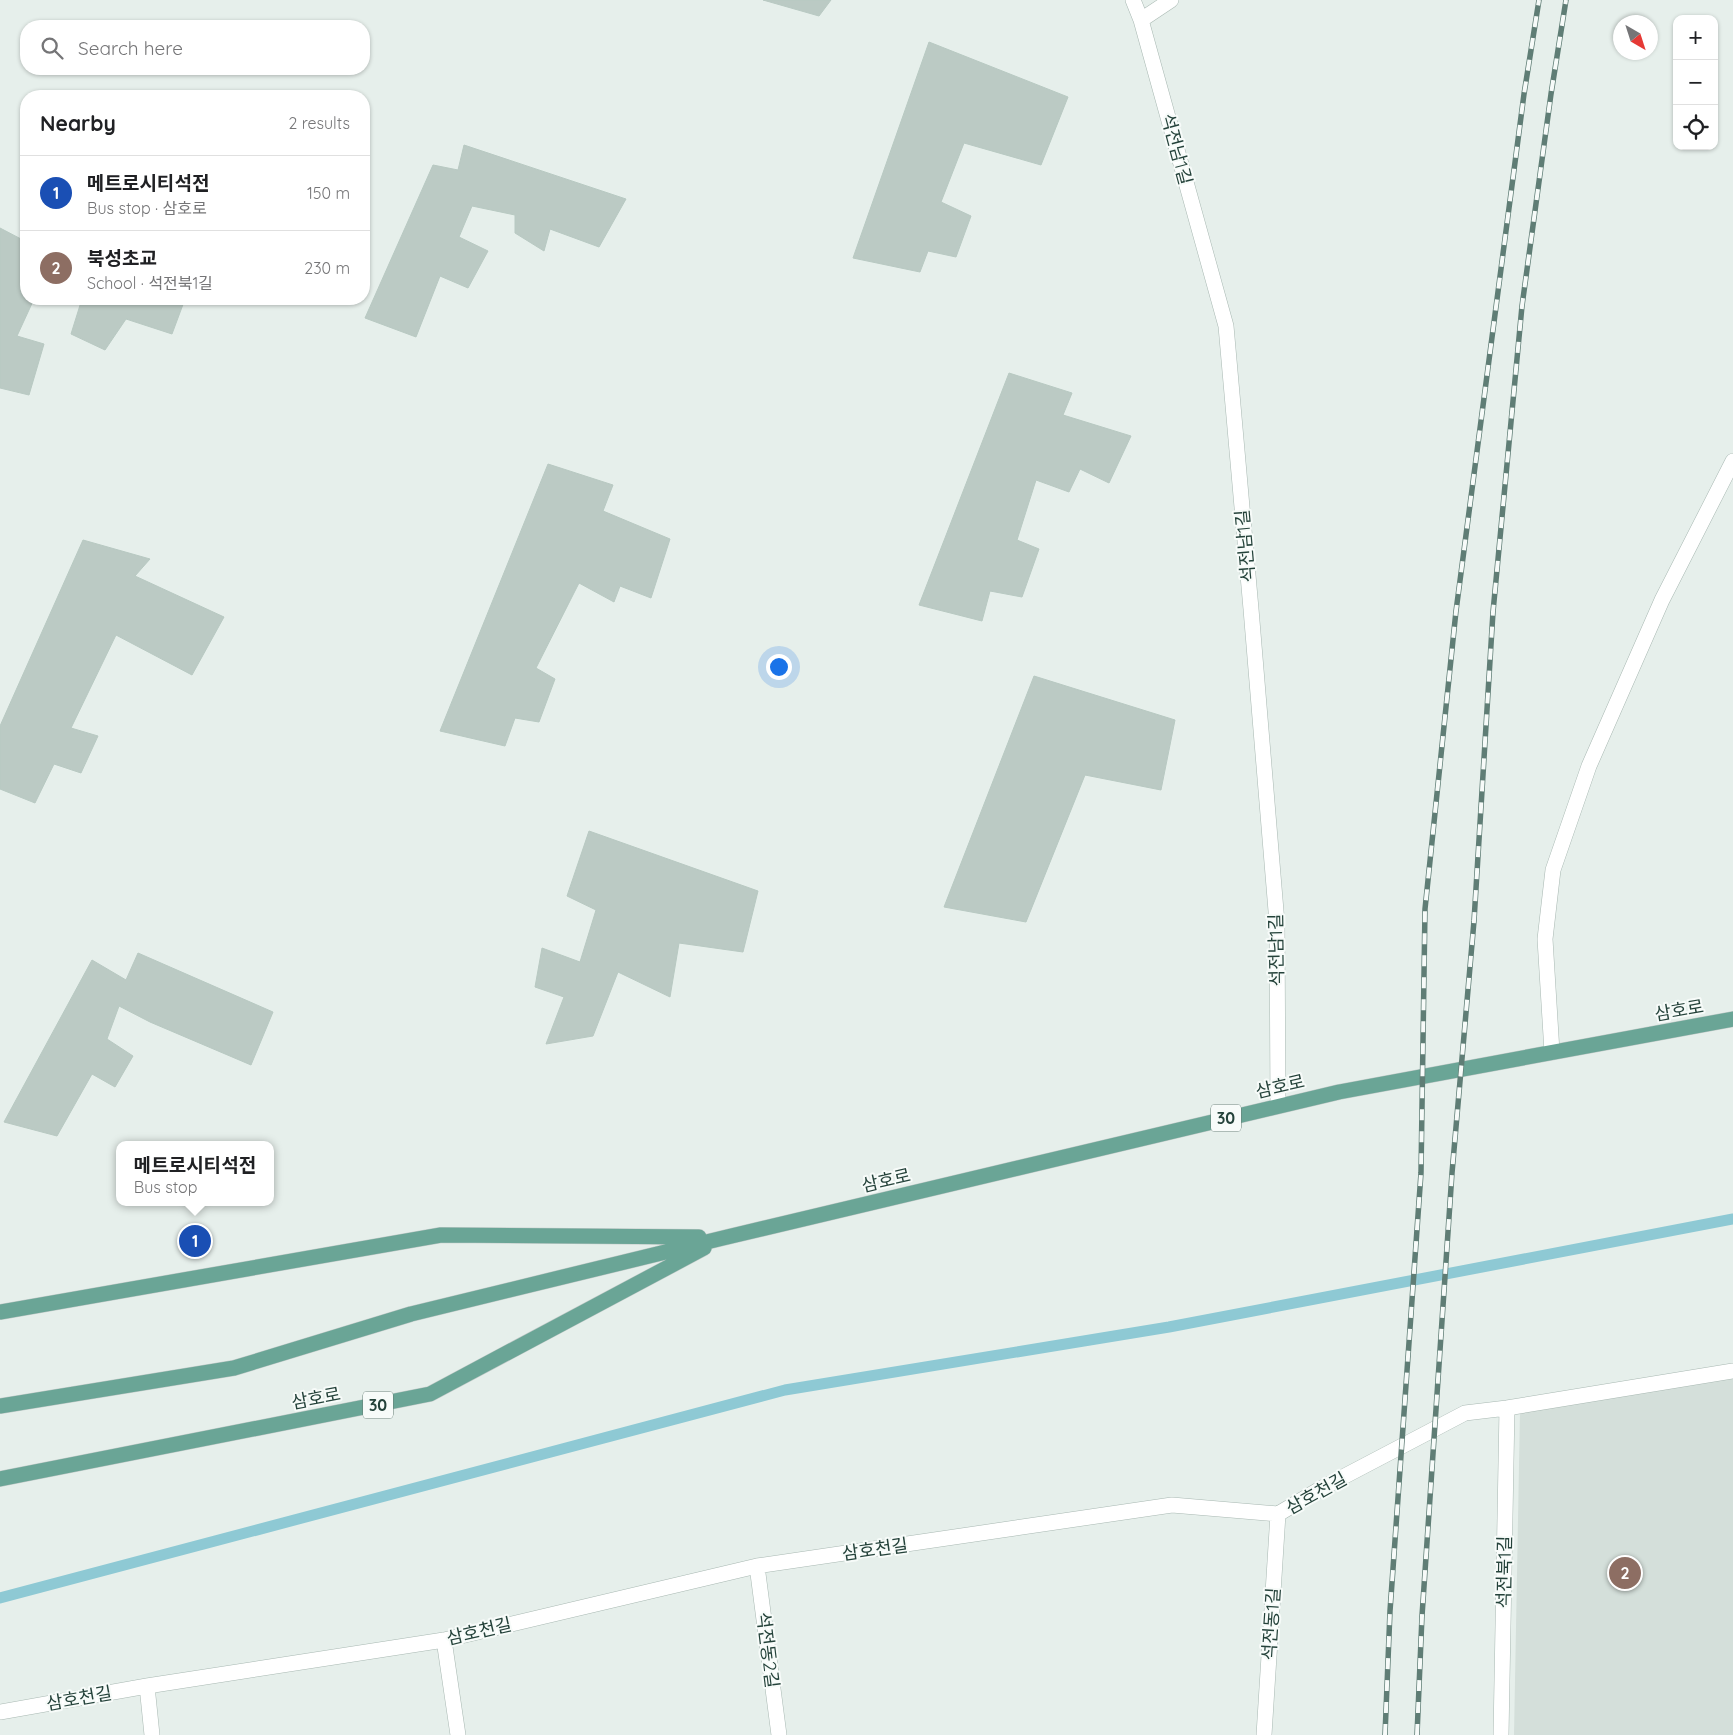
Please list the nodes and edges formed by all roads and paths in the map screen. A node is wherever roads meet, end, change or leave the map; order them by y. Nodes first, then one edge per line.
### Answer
1 (1133, 0) edge
2 (1171, 0) edge
3 (1142, 20) junction
4 (1733, 461) edge
5 (1733, 1019) edge
6 (1552, 1052) junction
7 (1278, 1105) junction
8 (723, 1238) junction
9 (0, 1312) edge
10 (1733, 1371) edge
11 (0, 1406) edge
12 (1507, 1408) junction
13 (0, 1479) edge
14 (1278, 1514) junction
15 (757, 1566) junction
16 (444, 1640) junction
17 (147, 1686) junction
18 (0, 1712) edge
19 (152, 1735) edge
20 (458, 1735) edge
21 (779, 1735) edge
22 (1264, 1735) edge
23 (1501, 1735) edge

1 - 3 street, 석전남1길
2 - 3 street
3 - 7 street, 석전남1길
4 - 6 street
5 - 6 main road, 삼호로 / 30
6 - 7 main road, 삼호로 / 30
7 - 8 main road, 삼호로 / 30
8 - 9 main road, 삼호로 / 30
8 - 11 main road, 삼호로
8 - 13 main road, 삼호로 / 30
10 - 12 street, 삼호천길
12 - 14 street, 삼호천길
12 - 23 street, 석전북1길
14 - 15 street, 삼호천길
14 - 22 street, 석전동1길
15 - 16 street, 삼호천길
15 - 21 street, 석전동2길
16 - 17 street, 삼호천길
16 - 20 street
17 - 18 street, 삼호천길
17 - 19 street

